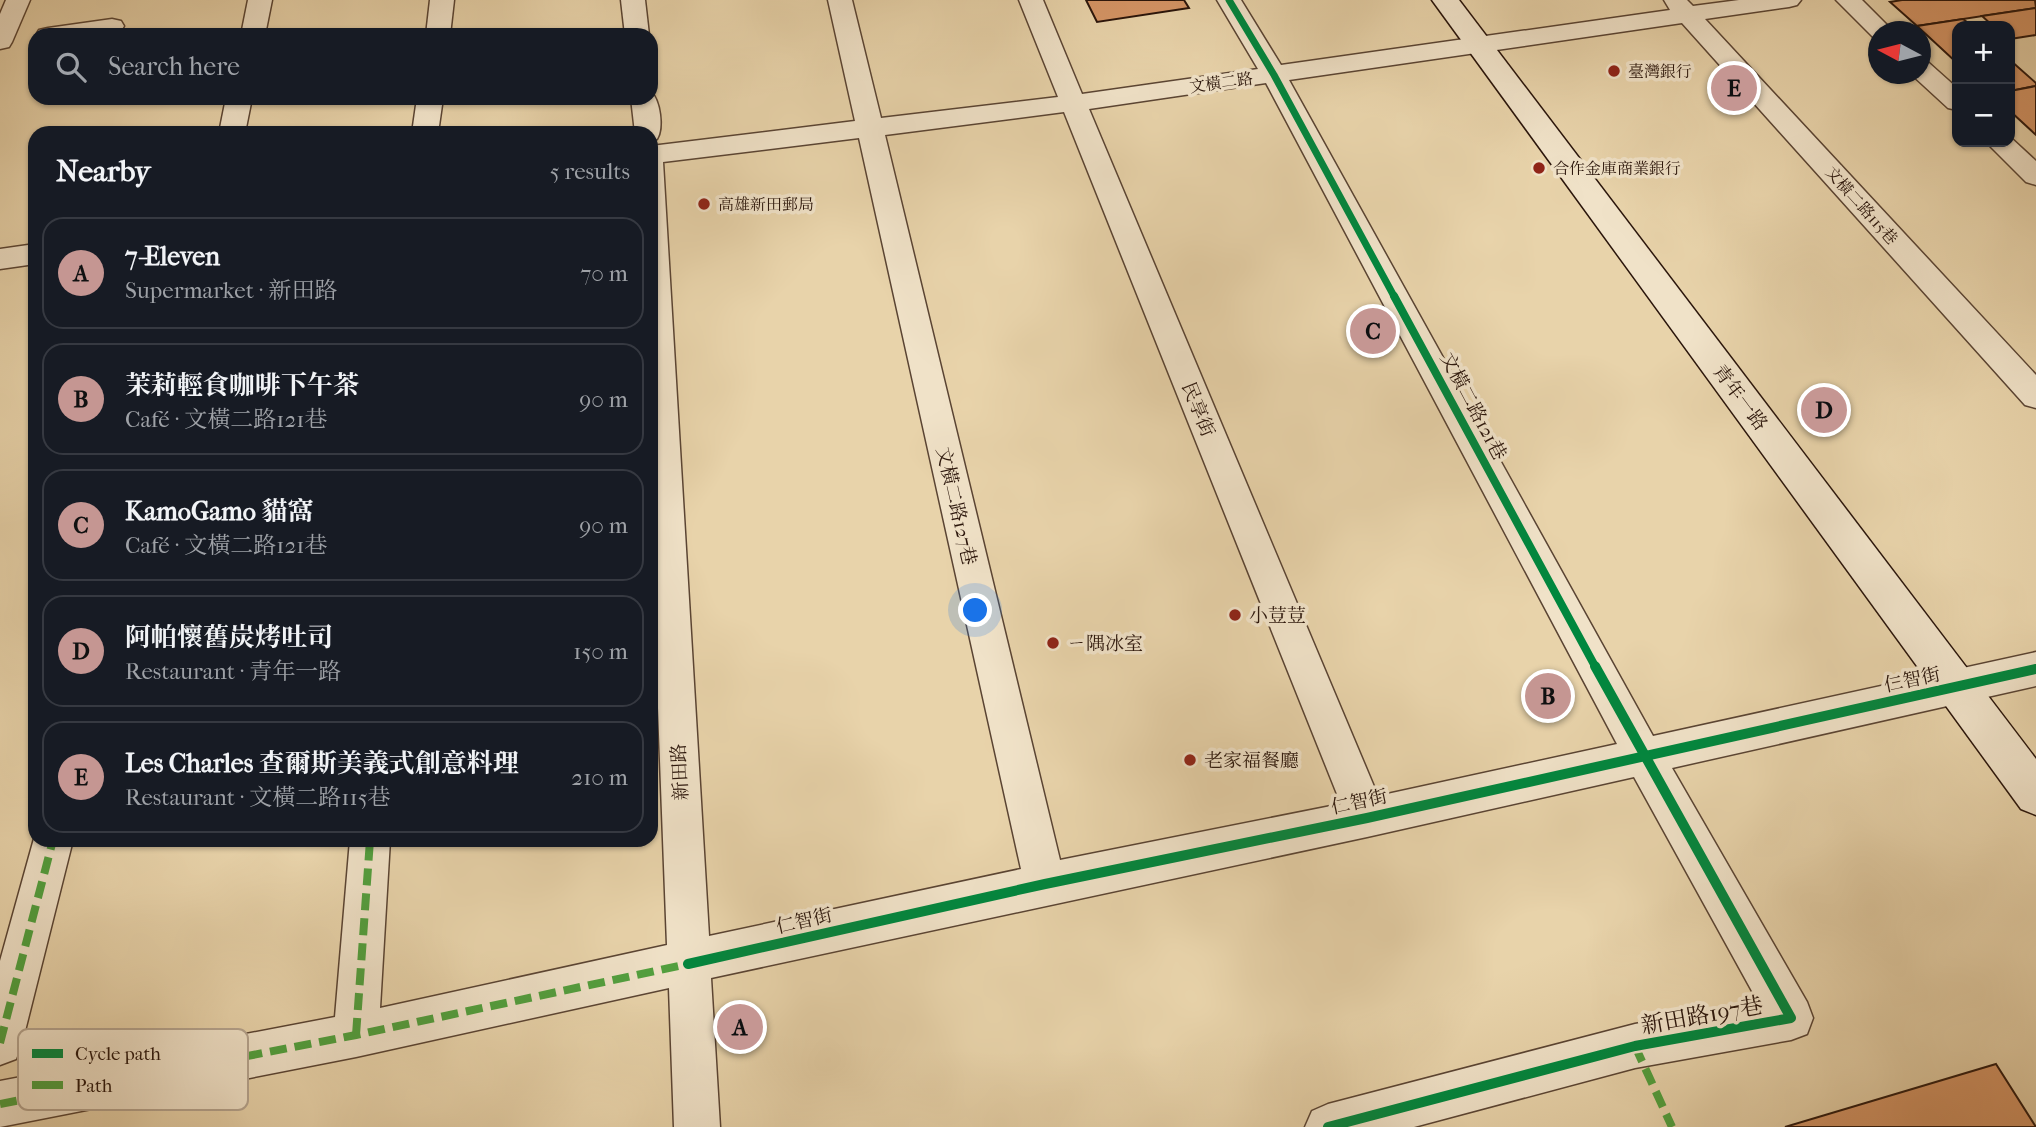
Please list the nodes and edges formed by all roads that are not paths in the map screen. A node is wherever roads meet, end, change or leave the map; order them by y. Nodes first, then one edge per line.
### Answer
1 (18, 0) edge
2 (260, 0) edge
3 (442, 0) edge
4 (633, 0) edge
5 (840, 0) edge
6 (1031, 0) edge
7 (1229, 0) edge
8 (1445, 0) edge
9 (1789, 0) edge
10 (1848, 0) edge
11 (1680, 7) edge
12 (1870, 21) edge
13 (112, 26) dead end
14 (98, 28) edge
15 (254, 28) edge
16 (439, 28) edge
17 (636, 28) edge
18 (28, 38) edge
19 (0, 42) edge
20 (1479, 45) junction
21 (1274, 75) junction
22 (1931, 78) edge
23 (1952, 97) edge
24 (1074, 103) junction
25 (238, 105) edge
26 (429, 105) edge
27 (645, 105) edge
28 (233, 126) edge
29 (426, 126) edge
30 (647, 126) edge
31 (869, 127) junction
32 (2004, 147) edge
33 (658, 154) edge
34 (2036, 176) edge
35 (28, 255) edge
36 (0, 259) edge
37 (658, 315) edge
38 (2036, 396) edge
39 (2036, 669) edge
40 (1957, 687) junction
41 (1643, 755) junction
42 (2036, 794) edge
43 (1367, 818) junction
44 (51, 847) edge
45 (369, 847) edge
46 (1045, 884) junction
47 (688, 964) junction
48 (356, 1035) junction
49 (0, 1043) edge
50 (248, 1056) edge
51 (18, 1101) edge
52 (0, 1104) edge
53 (697, 1127) edge
54 (1328, 1127) edge

1 - 19 street
2 - 15 street
3 - 16 street
4 - 17 street
5 - 31 street, 文橫二路127巷
6 - 24 street, 民享街
7 - 21 street, 文橫二路121巷
8 - 20 street, 青年一路
9 - 11 street, 文橫二路
10 - 12 street
11 - 20 street, 文橫二路
11 - 38 street, 文橫二路115巷
13 - 14 street
18 - 19 street
20 - 21 street, 文橫二路
20 - 40 street, 青年一路
21 - 24 street, 文橫二路
21 - 41 street, 文橫二路121巷
22 - 23 street
24 - 31 street, 文橫二路
24 - 43 street, 民享街
25 - 28 street
26 - 29 street
27 - 30 street
31 - 33 street, 文橫二路
31 - 46 street, 文橫二路127巷
32 - 34 street
35 - 36 street
37 - 47 street, 新田路
39 - 40 street, 仁智街
40 - 41 street, 仁智街
40 - 42 street, 青年一路
41 - 43 street, 仁智街
41 - 54 street, 新田路197巷
43 - 46 street, 仁智街
44 - 49 street
45 - 48 street
46 - 47 street, 仁智街
47 - 48 street, 仁智街
47 - 53 street, 新田路
48 - 50 street, 仁智街
51 - 52 street, 仁智街

